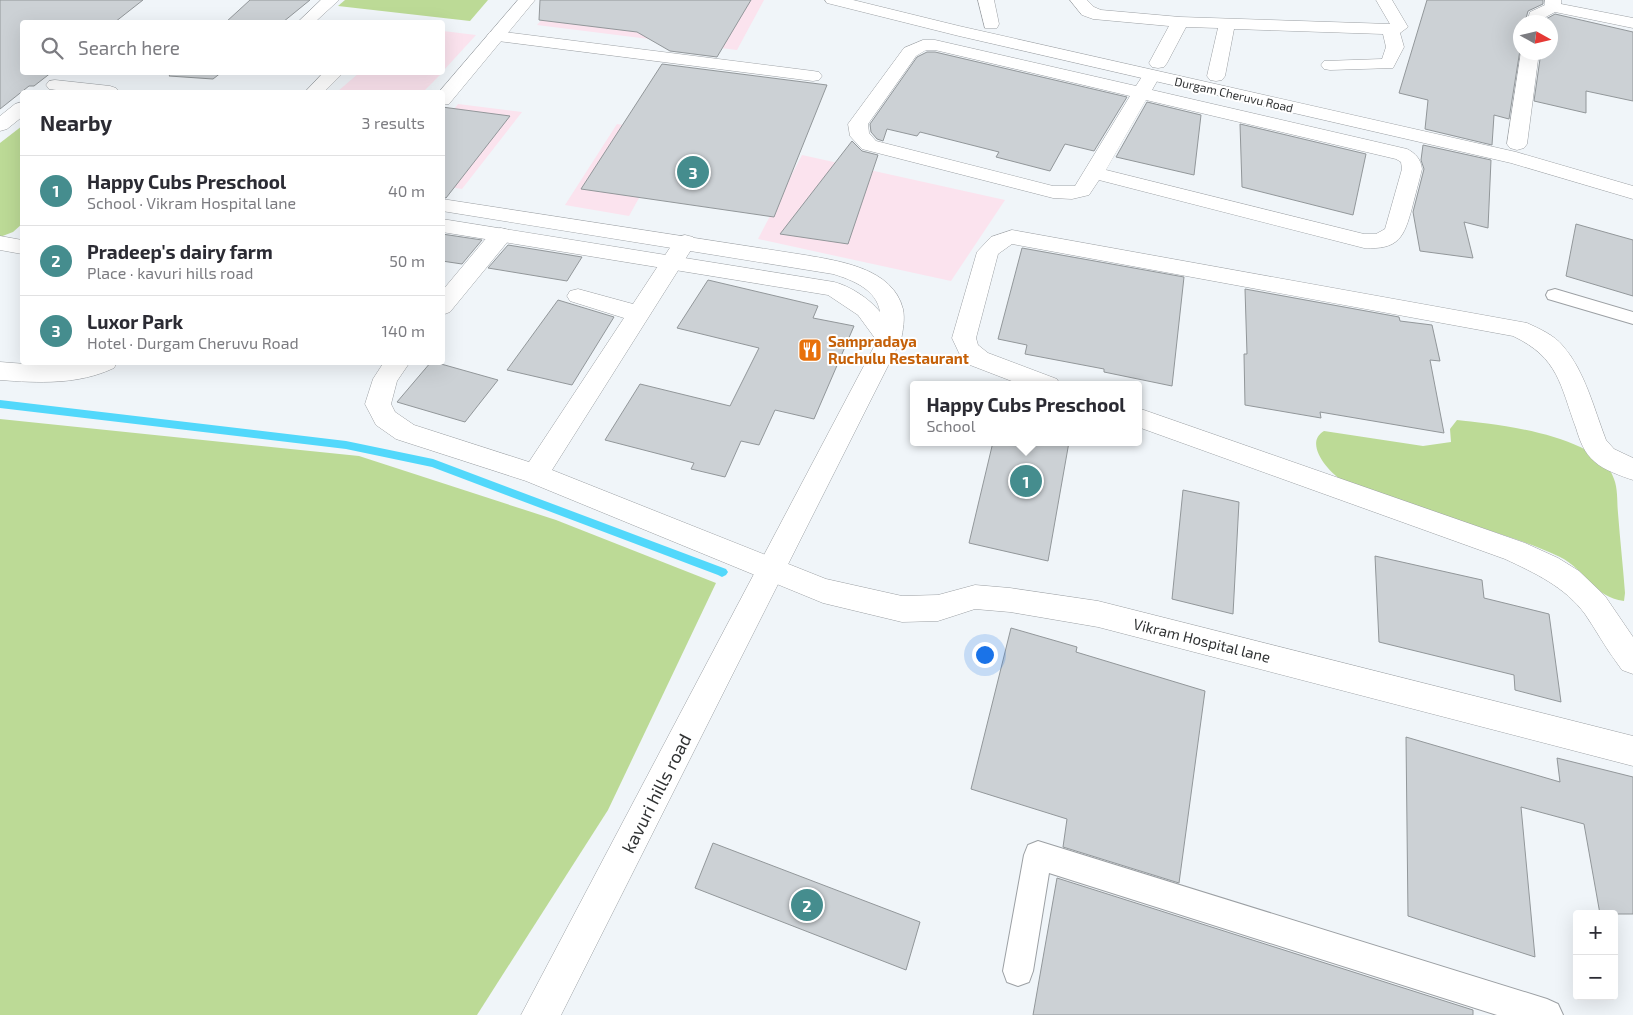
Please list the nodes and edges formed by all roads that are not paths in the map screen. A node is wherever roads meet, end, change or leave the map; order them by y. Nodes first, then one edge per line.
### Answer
1 (331, 0) edge
2 (506, 0) edge
3 (527, 0) edge
4 (833, 0) edge
5 (889, 0) edge
6 (986, 0) edge
7 (1078, 0) edge
8 (1384, 0) edge
9 (1553, 3) edge
10 (1537, 15) edge
11 (308, 20) edge
12 (1180, 22) junction
13 (1633, 23) edge
14 (991, 24) junction
15 (1227, 24) junction
16 (1390, 30) junction
17 (475, 36) dead end
18 (496, 36) junction
19 (1010, 36) junction
20 (1529, 60) edge
21 (1330, 65) dead end
22 (1155, 69) junction
23 (67, 75) edge
24 (332, 75) edge
25 (813, 76) dead end
26 (1216, 76) junction
27 (49, 89) edge
28 (69, 90) edge
29 (316, 90) edge
30 (1140, 94) junction
31 (445, 96) edge
32 (20, 110) edge
33 (0, 125) edge
34 (1389, 129) junction
35 (1385, 150) junction
36 (1516, 151) junction
37 (1094, 173) junction
38 (1633, 178) edge
39 (1633, 193) edge
40 (445, 206) edge
41 (445, 226) edge
42 (501, 235) junction
43 (685, 242) junction
44 (0, 243) edge
45 (20, 247) edge
46 (672, 262) junction
47 (1554, 294) dead end
48 (578, 296) dead end
49 (445, 303) edge
50 (639, 314) junction
51 (1633, 318) edge
52 (889, 340) junction
53 (100, 365) edge
54 (396, 365) edge
55 (0, 371) edge
56 (1037, 381) edge
57 (1142, 418) edge
58 (1633, 470) edge
59 (535, 474) junction
60 (769, 570) junction
61 (1633, 660) edge
62 (1633, 751) edge
63 (1018, 971) dead end
64 (540, 1015) edge
65 (1546, 1015) edge

1 - 11 street
2 - 17 street
3 - 18 street
4 - 19 street, Durgam Cheruvu Road
5 - 14 street, Durgam Cheruvu Road
6 - 14 street
7 - 12 street
8 - 16 street
9 - 10 street
9 - 13 street
12 - 15 street
12 - 22 street
14 - 19 street, Durgam Cheruvu Road
15 - 16 street
15 - 26 street
16 - 21 street
18 - 25 street
18 - 31 street
19 - 22 street, Durgam Cheruvu Road
20 - 36 street
22 - 26 street, Durgam Cheruvu Road
22 - 30 street
22 - 34 street, Durgam Cheruvu Road
23 - 27 street
24 - 29 street
26 - 36 street, Durgam Cheruvu Road
27 - 28 street
30 - 35 street
30 - 37 street
30 - 37 street
32 - 33 street
34 - 35 street
34 - 36 street, Durgam Cheruvu Road
35 - 37 street
36 - 38 street, Durgam Cheruvu Road
36 - 39 street, Durgam Cheruvu Road
40 - 43 street, kavuri hills road
41 - 42 street
42 - 46 street
42 - 49 street
43 - 46 street
43 - 52 street, kavuri hills road
44 - 45 street
46 - 50 street
46 - 52 street
47 - 51 lane
48 - 50 street
50 - 59 street
52 - 60 street, kavuri hills road
53 - 55 street
54 - 59 street, Vikram Hospital lane
56 - 58 street
57 - 61 street
59 - 60 street, Vikram Hospital lane
60 - 62 street, Vikram Hospital lane
60 - 64 street, kavuri hills road
63 - 65 lane

